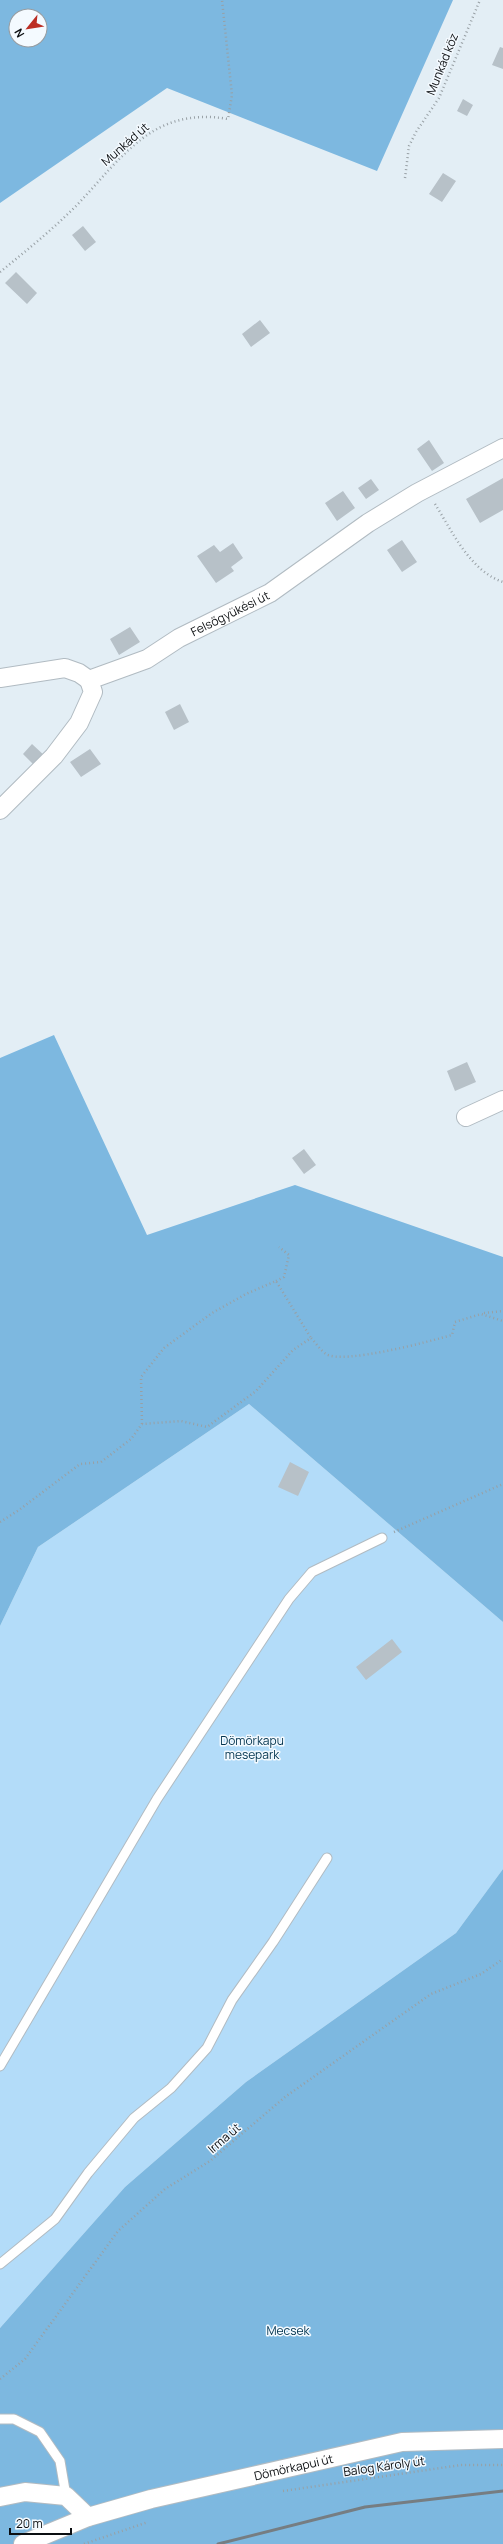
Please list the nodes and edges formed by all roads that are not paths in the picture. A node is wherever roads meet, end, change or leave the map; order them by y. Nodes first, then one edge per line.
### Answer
1 (503, 448) edge
2 (0, 678) edge
3 (88, 680) junction
4 (0, 810) edge
5 (503, 1100) edge
6 (466, 1117) dead end
7 (382, 1538) road end
8 (327, 1858) dead end
9 (0, 2066) edge
10 (0, 2264) edge
11 (0, 2419) edge
12 (503, 2439) edge
13 (66, 2496) junction
14 (0, 2497) edge
15 (88, 2517) junction
16 (23, 2544) edge

1 - 3 street, Felsőgyükési út
2 - 3 street
3 - 4 street
5 - 6 street
7 - 9 lane
8 - 10 lane
11 - 13 lane
12 - 15 street, Dömörkapui út
13 - 14 street
13 - 15 street
15 - 16 street, Dömörkapui út

